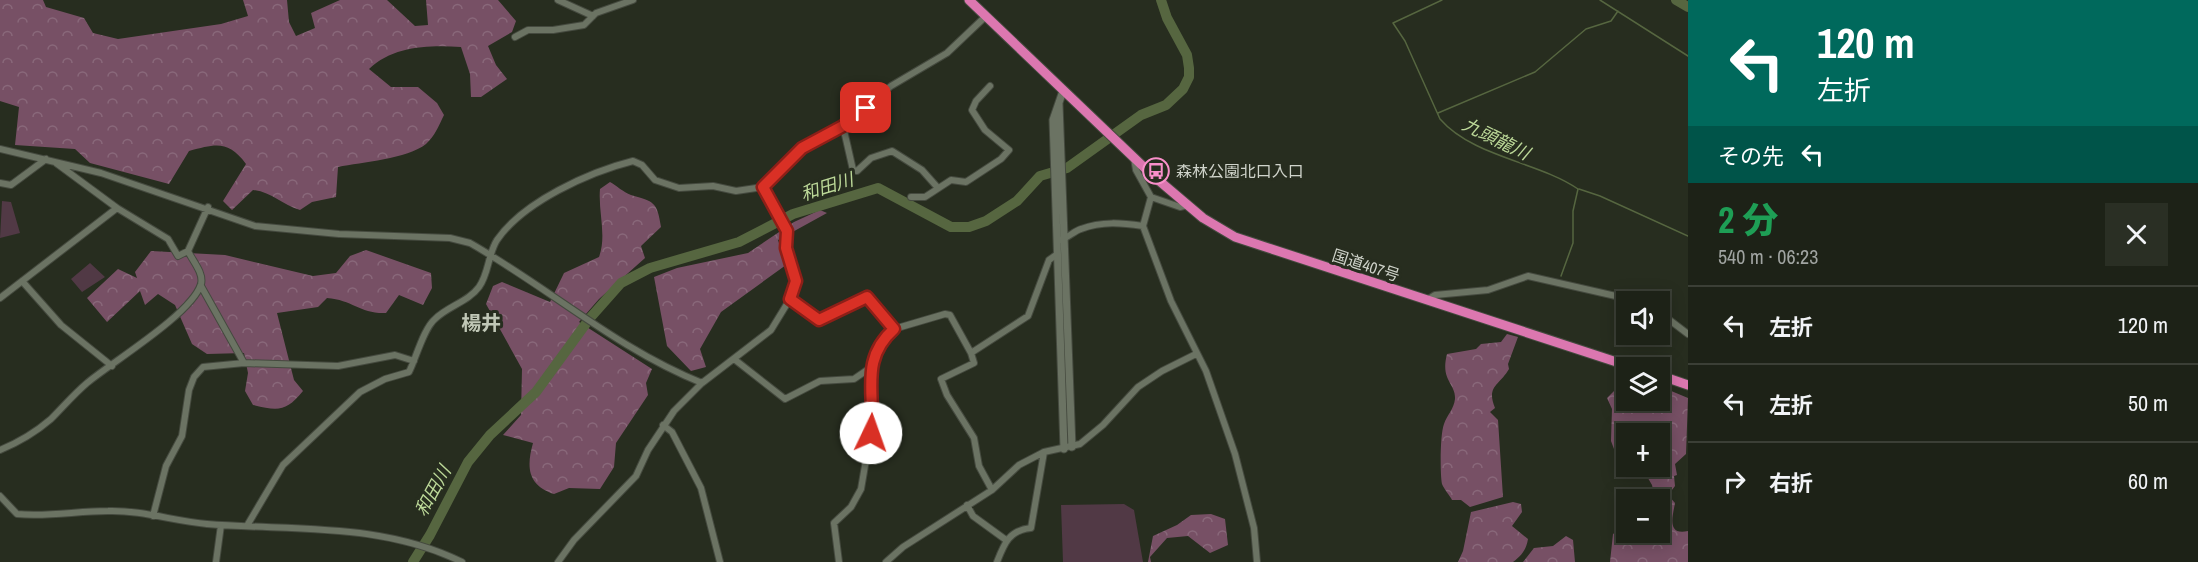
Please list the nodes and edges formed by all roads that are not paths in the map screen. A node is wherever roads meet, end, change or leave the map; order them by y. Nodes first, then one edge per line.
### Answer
1 (558, 0) edge
2 (633, 0) edge
3 (969, 0) edge
4 (594, 16) junction
5 (986, 16) junction
6 (515, 37) dead end
7 (990, 86) dead end
8 (1064, 91) junction
9 (843, 126) junction
10 (0, 149) edge
11 (1134, 158) junction
12 (48, 159) junction
13 (0, 183) edge
14 (763, 187) junction
15 (938, 188) junction
16 (911, 197) dead end
17 (1151, 197) junction
18 (1189, 205) junction
19 (117, 207) junction
20 (208, 207) junction
21 (1143, 226) junction
22 (1060, 240) junction
23 (188, 251) junction
24 (490, 254) junction
25 (1056, 255) junction
26 (22, 281) junction
27 (201, 286) junction
28 (1616, 296) edge
29 (0, 298) edge
30 (790, 299) junction
31 (1426, 300) junction
32 (1670, 320) edge
33 (894, 329) junction
34 (1688, 334) edge
35 (971, 353) junction
36 (1196, 354) junction
37 (734, 358) junction
38 (414, 362) junction
39 (1616, 362) edge
40 (244, 363) junction
41 (112, 366) junction
42 (870, 368) junction
43 (1670, 379) edge
44 (702, 383) junction
45 (1688, 385) edge
46 (663, 425) junction
47 (1068, 448) junction
48 (0, 450) edge
49 (1044, 452) junction
50 (992, 490) junction
51 (0, 496) edge
52 (967, 505) junction
53 (153, 516) junction
54 (248, 524) junction
55 (221, 525) junction
56 (1006, 540) junction
57 (216, 562) edge
58 (462, 562) edge
59 (558, 562) edge
60 (720, 562) edge
61 (838, 562) edge
62 (886, 562) edge
63 (997, 562) edge
64 (1257, 562) edge

1 - 4 street
2 - 4 street
3 - 5 highway
4 - 6 street
5 - 8 highway
5 - 9 street
7 - 15 street
8 - 11 highway, 国道407号
8 - 22 street
9 - 14 street
9 - 15 street
10 - 12 street
11 - 17 street
11 - 18 highway, 国道407号
12 - 13 street
12 - 19 street
12 - 20 street
14 - 24 street
14 - 30 street
15 - 16 street
17 - 18 street
17 - 21 street
18 - 31 highway, 国道407号
19 - 23 street
19 - 26 street
20 - 23 street
20 - 24 street
21 - 22 street
21 - 36 street
22 - 25 street
22 - 47 street
23 - 27 street
24 - 38 street
24 - 44 street
25 - 35 street
25 - 47 street
26 - 29 street
26 - 41 street
27 - 40 street
27 - 41 street
28 - 31 street
30 - 33 street
30 - 37 street
31 - 39 highway, 国道407号
32 - 34 street
33 - 35 street
33 - 42 street
35 - 50 street
36 - 47 street
36 - 64 street
37 - 42 street
37 - 44 street
38 - 40 street
38 - 54 street
40 - 53 street
41 - 48 street
42 - 61 street
43 - 45 highway
44 - 46 street
46 - 59 street
46 - 60 street
47 - 49 street
49 - 50 street
49 - 56 street
50 - 52 street
51 - 53 street
52 - 56 street
52 - 62 street
53 - 55 street
54 - 55 street
54 - 58 street
55 - 57 street
56 - 63 street

